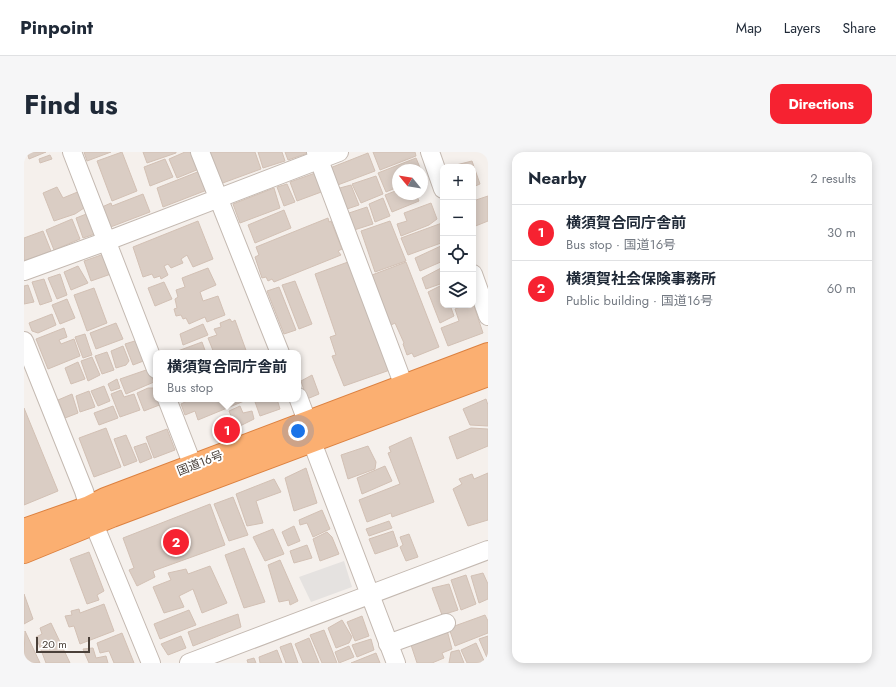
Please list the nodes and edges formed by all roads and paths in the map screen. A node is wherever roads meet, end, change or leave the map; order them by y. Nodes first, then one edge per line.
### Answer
1 (72, 152) edge
2 (200, 152) edge
3 (339, 152) edge
4 (430, 152) edge
5 (317, 156) edge
6 (440, 180) edge
7 (217, 198) junction
8 (107, 241) junction
9 (24, 271) edge
10 (476, 282) edge
11 (488, 316) edge
12 (24, 342) edge
13 (279, 350) edge
14 (488, 354) edge
15 (153, 361) edge
16 (488, 376) edge
17 (404, 386) junction
18 (168, 402) edge
19 (299, 402) edge
20 (309, 431) junction
21 (193, 466) junction
22 (91, 516) junction
23 (24, 530) edge
24 (488, 550) edge
25 (24, 552) edge
26 (370, 595) junction
27 (446, 623) dead end
28 (388, 644) junction
29 (151, 663) edge
30 (189, 663) edge
31 (396, 663) edge

1 - 8 street
2 - 7 street
3 - 5 street
4 - 6 street
5 - 7 street
5 - 17 street
7 - 8 street
7 - 13 street
8 - 9 street
8 - 15 street
10 - 11 street
12 - 22 street
14 - 17 highway, 国道16号
16 - 20 highway, 国道16号
17 - 20 highway, 国道16号
18 - 21 street
19 - 20 street
20 - 21 highway, 国道16号
20 - 22 highway, 国道16号
20 - 26 street
21 - 22 highway, 国道16号
22 - 23 highway, 国道16号
22 - 25 highway, 国道16号
22 - 29 street
24 - 26 street
26 - 28 street
26 - 30 street
27 - 28 street
28 - 31 street

